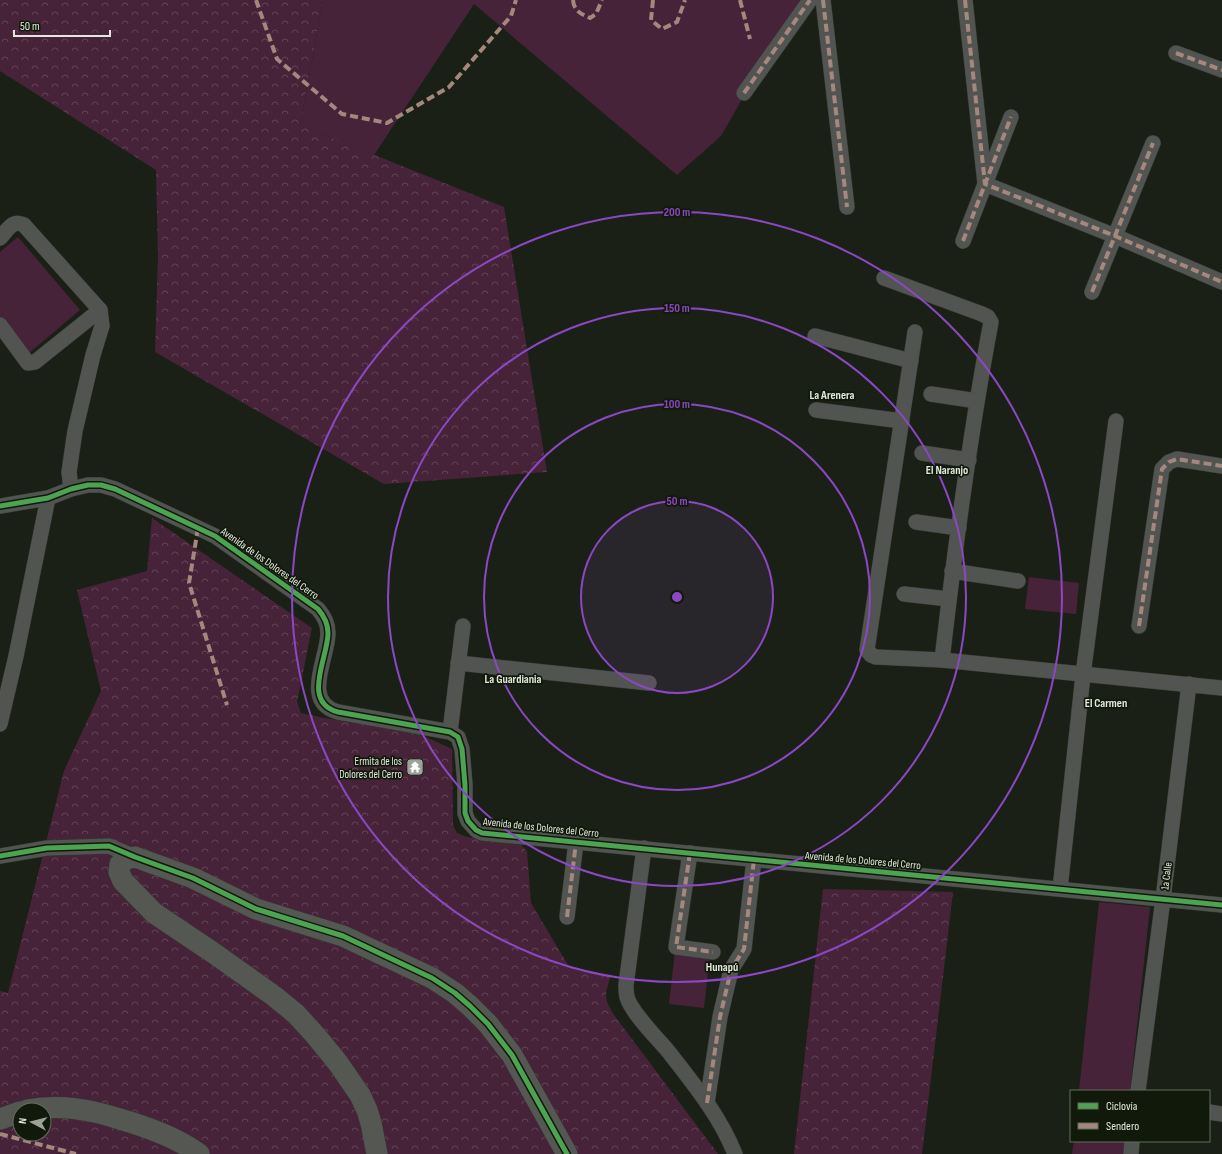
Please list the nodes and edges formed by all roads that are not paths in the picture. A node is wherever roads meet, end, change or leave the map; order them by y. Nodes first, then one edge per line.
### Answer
1 (810, 0) edge
2 (823, 0) edge
3 (965, 0) edge
4 (1176, 53) dead end
5 (1222, 70) edge
6 (744, 93) dead end
7 (1011, 117) dead end
8 (1152, 143) dead end
9 (985, 184) junction
10 (847, 207) dead end
11 (2, 231) edge
12 (1115, 236) junction
13 (963, 241) dead end
14 (884, 278) dead end
15 (1222, 282) edge
16 (1092, 292) dead end
17 (100, 310) junction
18 (0, 325) edge
19 (916, 332) dead end
20 (814, 336) dead end
21 (911, 361) junction
22 (931, 394) dead end
23 (977, 401) junction
24 (816, 410) dead end
25 (902, 421) junction
26 (1116, 421) dead end
27 (922, 453) dead end
28 (968, 460) junction
29 (1222, 466) edge
30 (72, 489) junction
31 (48, 498) junction
32 (0, 506) edge
33 (916, 522) dead end
34 (959, 528) junction
35 (952, 571) junction
36 (1018, 581) dead end
37 (904, 594) dead end
38 (949, 599) junction
39 (463, 626) dead end
40 (1139, 626) dead end
41 (942, 660) junction
42 (458, 663) junction
43 (1083, 674) junction
44 (649, 683) dead end
45 (1189, 684) junction
46 (1222, 688) edge
47 (0, 724) edge
48 (450, 732) junction
49 (576, 842) junction
50 (644, 848) junction
51 (690, 853) junction
52 (0, 856) edge
53 (135, 857) junction
54 (754, 860) junction
55 (1060, 889) junction
56 (1163, 899) junction
57 (1222, 905) edge
58 (568, 917) dead end
59 (713, 952) dead end
60 (1138, 1090) edge
61 (707, 1104) junction
62 (52, 1108) edge
63 (1210, 1112) edge
64 (1222, 1114) edge
65 (12, 1115) edge
66 (0, 1119) edge
67 (1132, 1142) edge
68 (199, 1154) edge
69 (377, 1154) edge
70 (567, 1154) edge
71 (735, 1154) edge
72 (1131, 1154) edge

1 - 6 street
2 - 10 street
3 - 9 street
4 - 5 street
7 - 9 street
8 - 12 street
9 - 12 street
9 - 13 street
11 - 17 street
12 - 15 street
12 - 16 street
14 - 23 street
17 - 18 street
17 - 30 street
19 - 21 street
20 - 21 street
21 - 25 street
22 - 23 street
23 - 28 street
24 - 25 street
25 - 41 street
26 - 43 street
27 - 28 street
28 - 34 street
29 - 40 street
30 - 31 street, Avenida de los Dolores del Cerro
30 - 48 street, Avenida de los Dolores del Cerro
31 - 32 street, Avenida de los Dolores del Cerro
31 - 47 street
33 - 34 street
34 - 35 street
35 - 36 street
35 - 38 street
37 - 38 street
38 - 41 street
39 - 42 street
41 - 43 street
42 - 44 street
42 - 48 street
43 - 45 street
43 - 55 street
45 - 46 street
45 - 56 street, 1a Calle
48 - 49 street, Avenida de los Dolores del Cerro
49 - 50 street, Avenida de los Dolores del Cerro
49 - 58 street
50 - 51 street, Avenida de los Dolores del Cerro
50 - 61 street
51 - 54 street, Avenida de los Dolores del Cerro
51 - 59 street
52 - 53 street
53 - 69 street
53 - 70 street
54 - 55 street, Avenida de los Dolores del Cerro
54 - 61 street
55 - 56 street, Avenida de los Dolores del Cerro
56 - 57 street, Avenida de los Dolores del Cerro
56 - 60 street, 1a Calle
61 - 71 street
62 - 68 street
63 - 64 street
65 - 66 street
67 - 72 street

